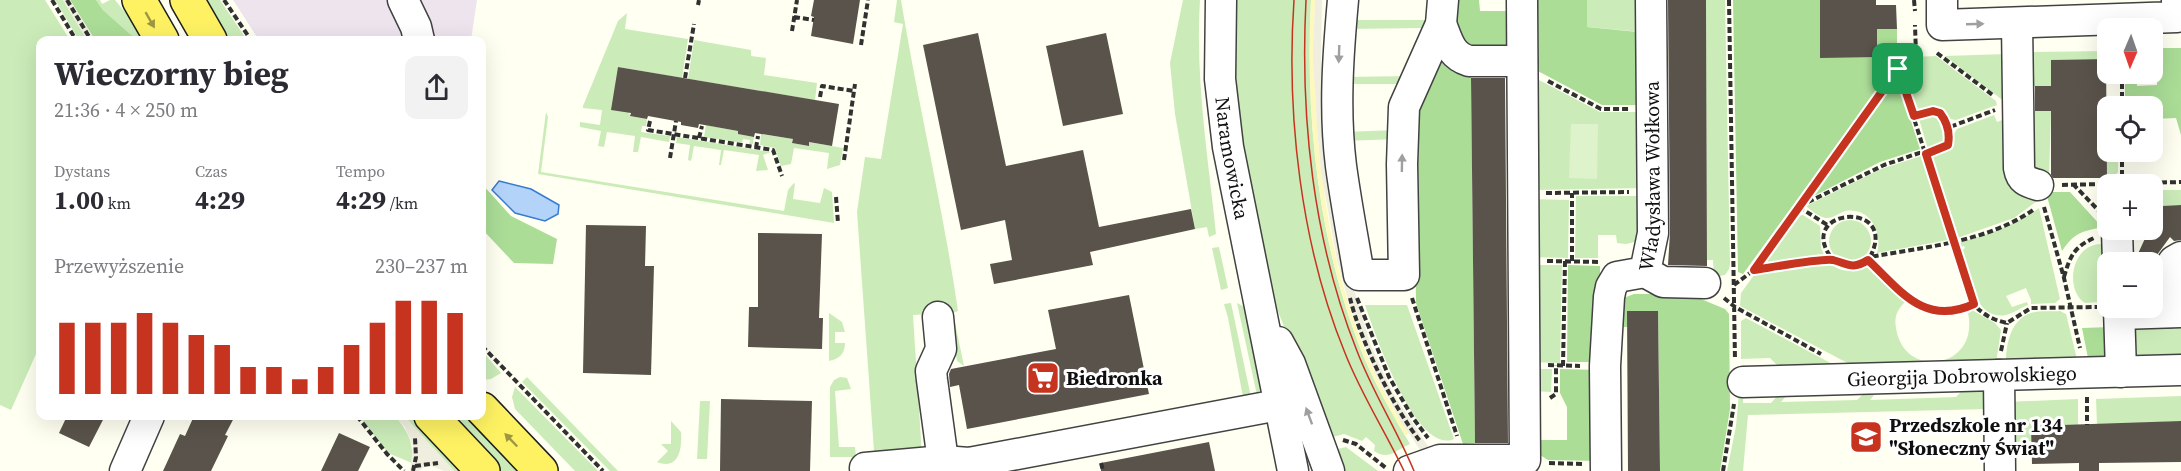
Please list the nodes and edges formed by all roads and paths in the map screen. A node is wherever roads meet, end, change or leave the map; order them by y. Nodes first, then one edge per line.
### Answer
1 (52, 0) edge
2 (67, 0) edge
3 (139, 0) edge
4 (188, 0) edge
5 (224, 0) edge
6 (403, 0) edge
7 (797, 0) edge
8 (868, 0) edge
9 (1221, 0) edge
10 (1343, 0) edge
11 (1522, 0) edge
12 (1651, 0) edge
13 (1729, 0) edge
14 (1942, 0) edge
15 (2177, 0) edge
16 (1442, 12) edge
17 (794, 17) junction
18 (813, 20) dead end
19 (2017, 23) junction
20 (694, 24) dead end
21 (792, 32) dead end
22 (74, 36) edge
23 (89, 36) edge
24 (160, 36) edge
25 (208, 36) edge
26 (248, 36) edge
27 (418, 36) edge
28 (861, 45) dead end
29 (1937, 53) dead end
30 (1916, 54) dead end
31 (1522, 66) junction
32 (1898, 69) junction
33 (685, 78) dead end
34 (855, 84) dead end
35 (854, 92) junction
36 (820, 97) dead end
37 (2013, 105) junction
38 (1634, 109) dead end
39 (1914, 116) junction
40 (650, 121) dead end
41 (676, 121) dead end
42 (702, 126) dead end
43 (1947, 128) junction
44 (674, 134) junction
45 (758, 136) dead end
46 (699, 138) junction
47 (756, 148) junction
48 (1925, 152) junction
49 (670, 158) dead end
50 (844, 160) dead end
51 (782, 176) dead end
52 (2181, 182) edge
53 (2073, 184) junction
54 (2097, 184) edge
55 (2163, 184) edge
56 (2038, 185) joint
57 (1635, 192) dead end
58 (1522, 193) junction
59 (1572, 193) junction
60 (836, 197) dead end
61 (1799, 206) junction
62 (2097, 209) edge
63 (838, 223) dead end
64 (1828, 226) junction
65 (2097, 237) edge
66 (1954, 242) junction
67 (2181, 257) edge
68 (1869, 258) junction
69 (1832, 260) junction
70 (1572, 261) junction
71 (1598, 261) dead end
72 (1754, 270) junction
73 (1645, 272) junction
74 (2064, 278) junction
75 (1705, 283) dead end
76 (1974, 304) junction
77 (1735, 307) dead end
78 (2071, 307) junction
79 (2097, 308) edge
80 (2175, 312) edge
81 (1262, 313) junction
82 (938, 317) dead end
83 (2116, 318) edge
84 (2007, 323) junction
85 (486, 350) edge
86 (2081, 351) dead end
87 (1830, 358) dead end
88 (2000, 363) junction
89 (1563, 366) junction
90 (1577, 366) dead end
91 (2181, 370) edge
92 (2121, 372) junction
93 (1743, 382) dead end
94 (1556, 394) dead end
95 (1278, 405) junction
96 (486, 413) edge
97 (2087, 417) dead end
98 (1413, 418) dead end
99 (147, 420) edge
100 (360, 420) edge
101 (423, 425) edge
102 (2087, 425) dead end
103 (1731, 429) dead end
104 (1336, 442) dead end
105 (1433, 445) dead end
106 (943, 461) junction
107 (442, 463) dead end
108 (415, 466) junction
109 (865, 468) dead end
110 (124, 471) edge
111 (404, 471) edge
112 (413, 471) edge
113 (483, 471) edge
114 (541, 471) edge
115 (603, 471) edge
116 (1293, 471) edge
117 (1329, 471) edge
118 (1389, 471) edge
119 (1409, 471) edge
120 (1606, 471) edge
121 (1724, 471) edge
122 (2000, 471) edge

1 - 22 path
2 - 23 path
3 -> 24 main road
4 - 25 main road
5 - 26 path
6 - 27 street
7 - 17 path
8 - 28 path
9 - 81 street, Naramowicka
10 -> 16 street
11 - 31 street
12 - 73 street, Władysława Wołkowa
13 - 72 path
14 -> 19 street
15 - 19 street
16 - 31 street
17 - 18 path
17 - 21 path
19 - 37 street
20 - 33 path
29 - 37 path
30 - 32 path
31 - 38 path
31 - 58 street
32 - 39 path
32 - 61 path
34 - 35 path
35 - 36 path
35 - 50 path
37 - 43 path
37 - 56 street
39 - 43 path
39 - 48 path
40 - 44 path
41 - 44 path
42 - 46 path
43 - 48 path
44 - 46 path
44 - 49 path
45 - 47 path
46 - 47 path
47 - 51 path
48 - 61 path
48 - 66 path
52 - 55 path
53 - 54 path
53 - 56 path
53 - 62 path
57 - 59 path
58 - 59 path
58 - 119 street
59 - 70 path
60 - 63 path
61 - 64 path
61 - 72 path
64 - 68 path
64 - 69 path
65 - 74 path
66 - 68 path
66 - 74 path
66 - 76 path
67 - 80 street
68 - 69 path
68 - 76 path
69 - 72 path
70 - 71 path
70 - 89 path
73 - 75 street
73 - 120 street, Władysława Wołkowa
74 - 78 path
76 - 84 path
77 - 87 path
78 - 79 path
78 - 84 path
78 - 86 path
81 - 95 street, Naramowicka
117 -> 81 street, Naramowicka
82 - 106 street
83 - 92 street
84 - 88 path
85 - 115 path
88 - 92 street, Gieorgija Dobrowolskiego
88 - 93 street, Gieorgija Dobrowolskiego
88 - 122 street
89 - 90 path
89 - 94 path
91 - 92 street, Gieorgija Dobrowolskiego
95 - 106 street
95 - 116 street, Naramowicka
114 -> 96 main road
97 - 102 path
98 - 105 path
99 - 110 street
100 - 111 path
101 - 108 path
101 - 113 main road
103 - 121 path
104 - 118 path
106 - 109 street
107 - 108 path
108 - 112 path

